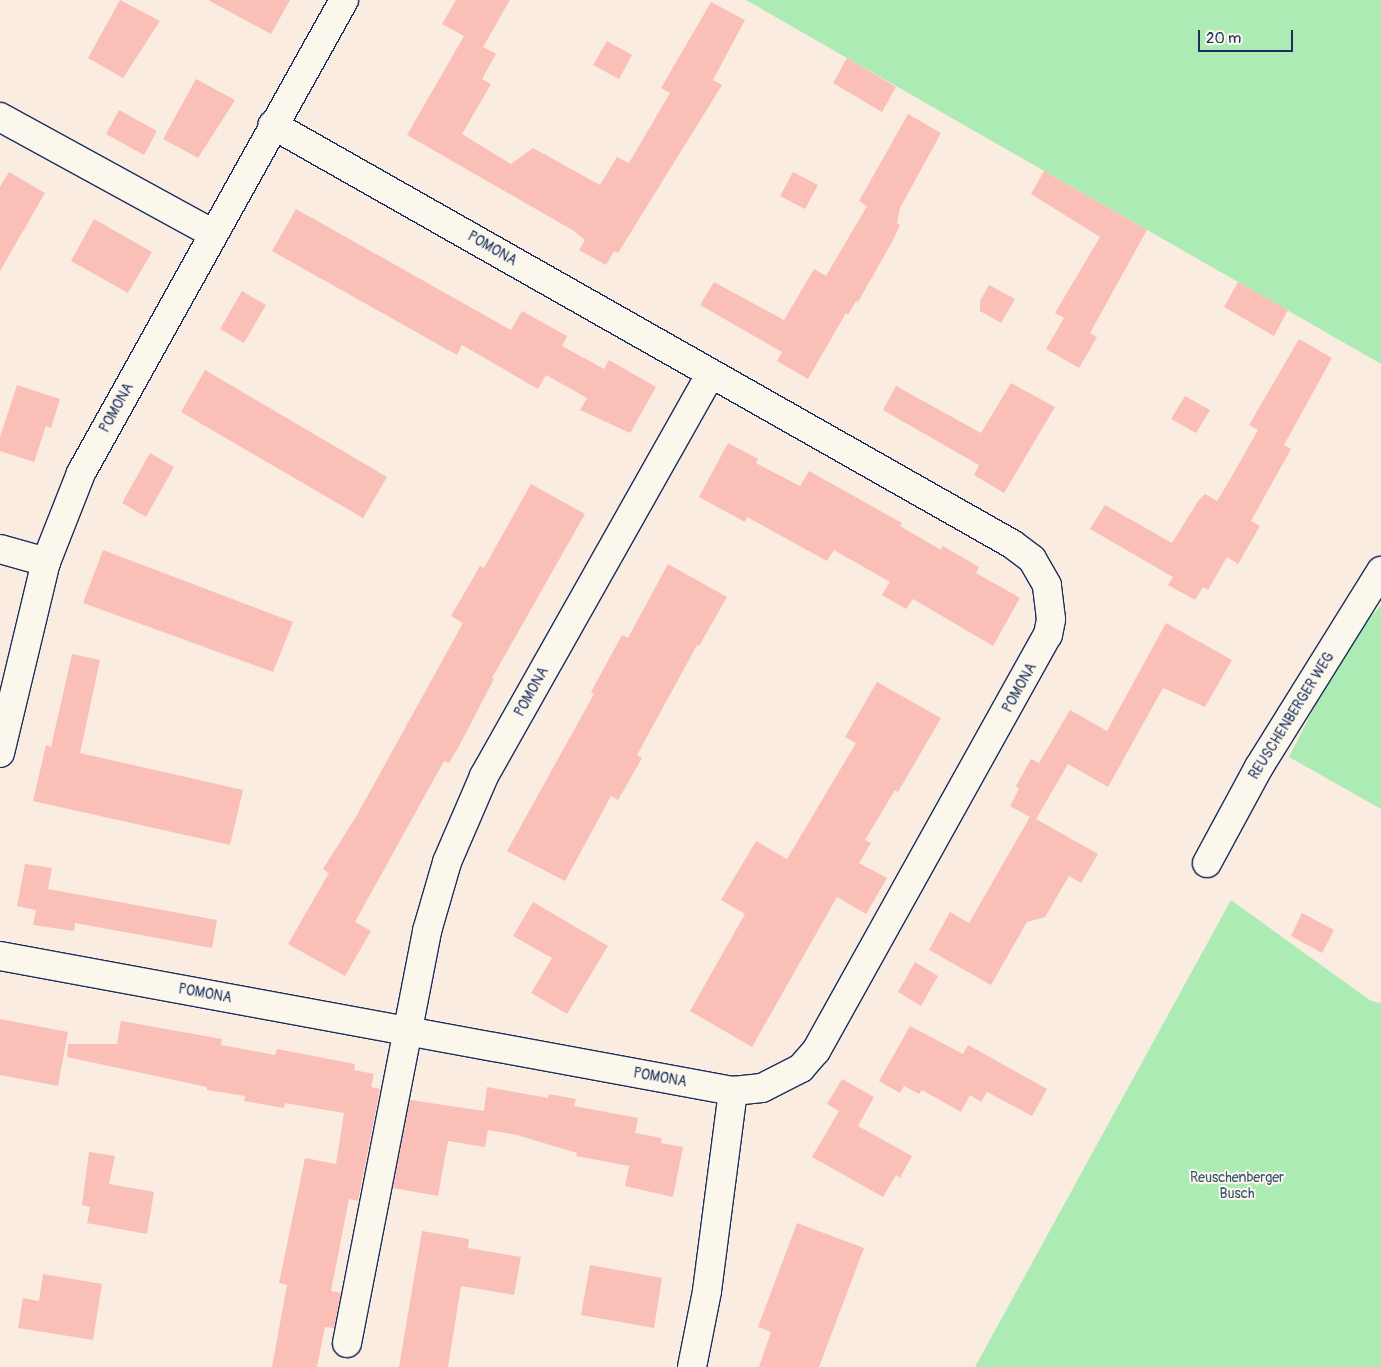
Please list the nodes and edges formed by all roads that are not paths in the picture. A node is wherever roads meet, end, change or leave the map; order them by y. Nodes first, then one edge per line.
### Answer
1 (344, 0) edge
2 (0, 117) edge
3 (273, 124) junction
4 (212, 233) junction
5 (710, 375) junction
6 (0, 549) edge
7 (46, 562) junction
8 (1381, 571) edge
9 (0, 753) edge
10 (1207, 863) dead end
11 (0, 956) edge
12 (410, 1031) junction
13 (734, 1091) junction
14 (347, 1343) dead end
15 (692, 1367) edge

1 - 3 street, POMONA
2 - 4 street
3 - 4 street, POMONA
3 - 5 street, POMONA
4 - 7 street, POMONA
5 - 12 street, POMONA
5 - 13 street, POMONA
6 - 7 street
7 - 9 street, POMONA
8 - 10 street, REUSCHENBERGER WEG
11 - 12 street, POMONA
12 - 13 street, POMONA
12 - 14 street, POMONA
13 - 15 street

